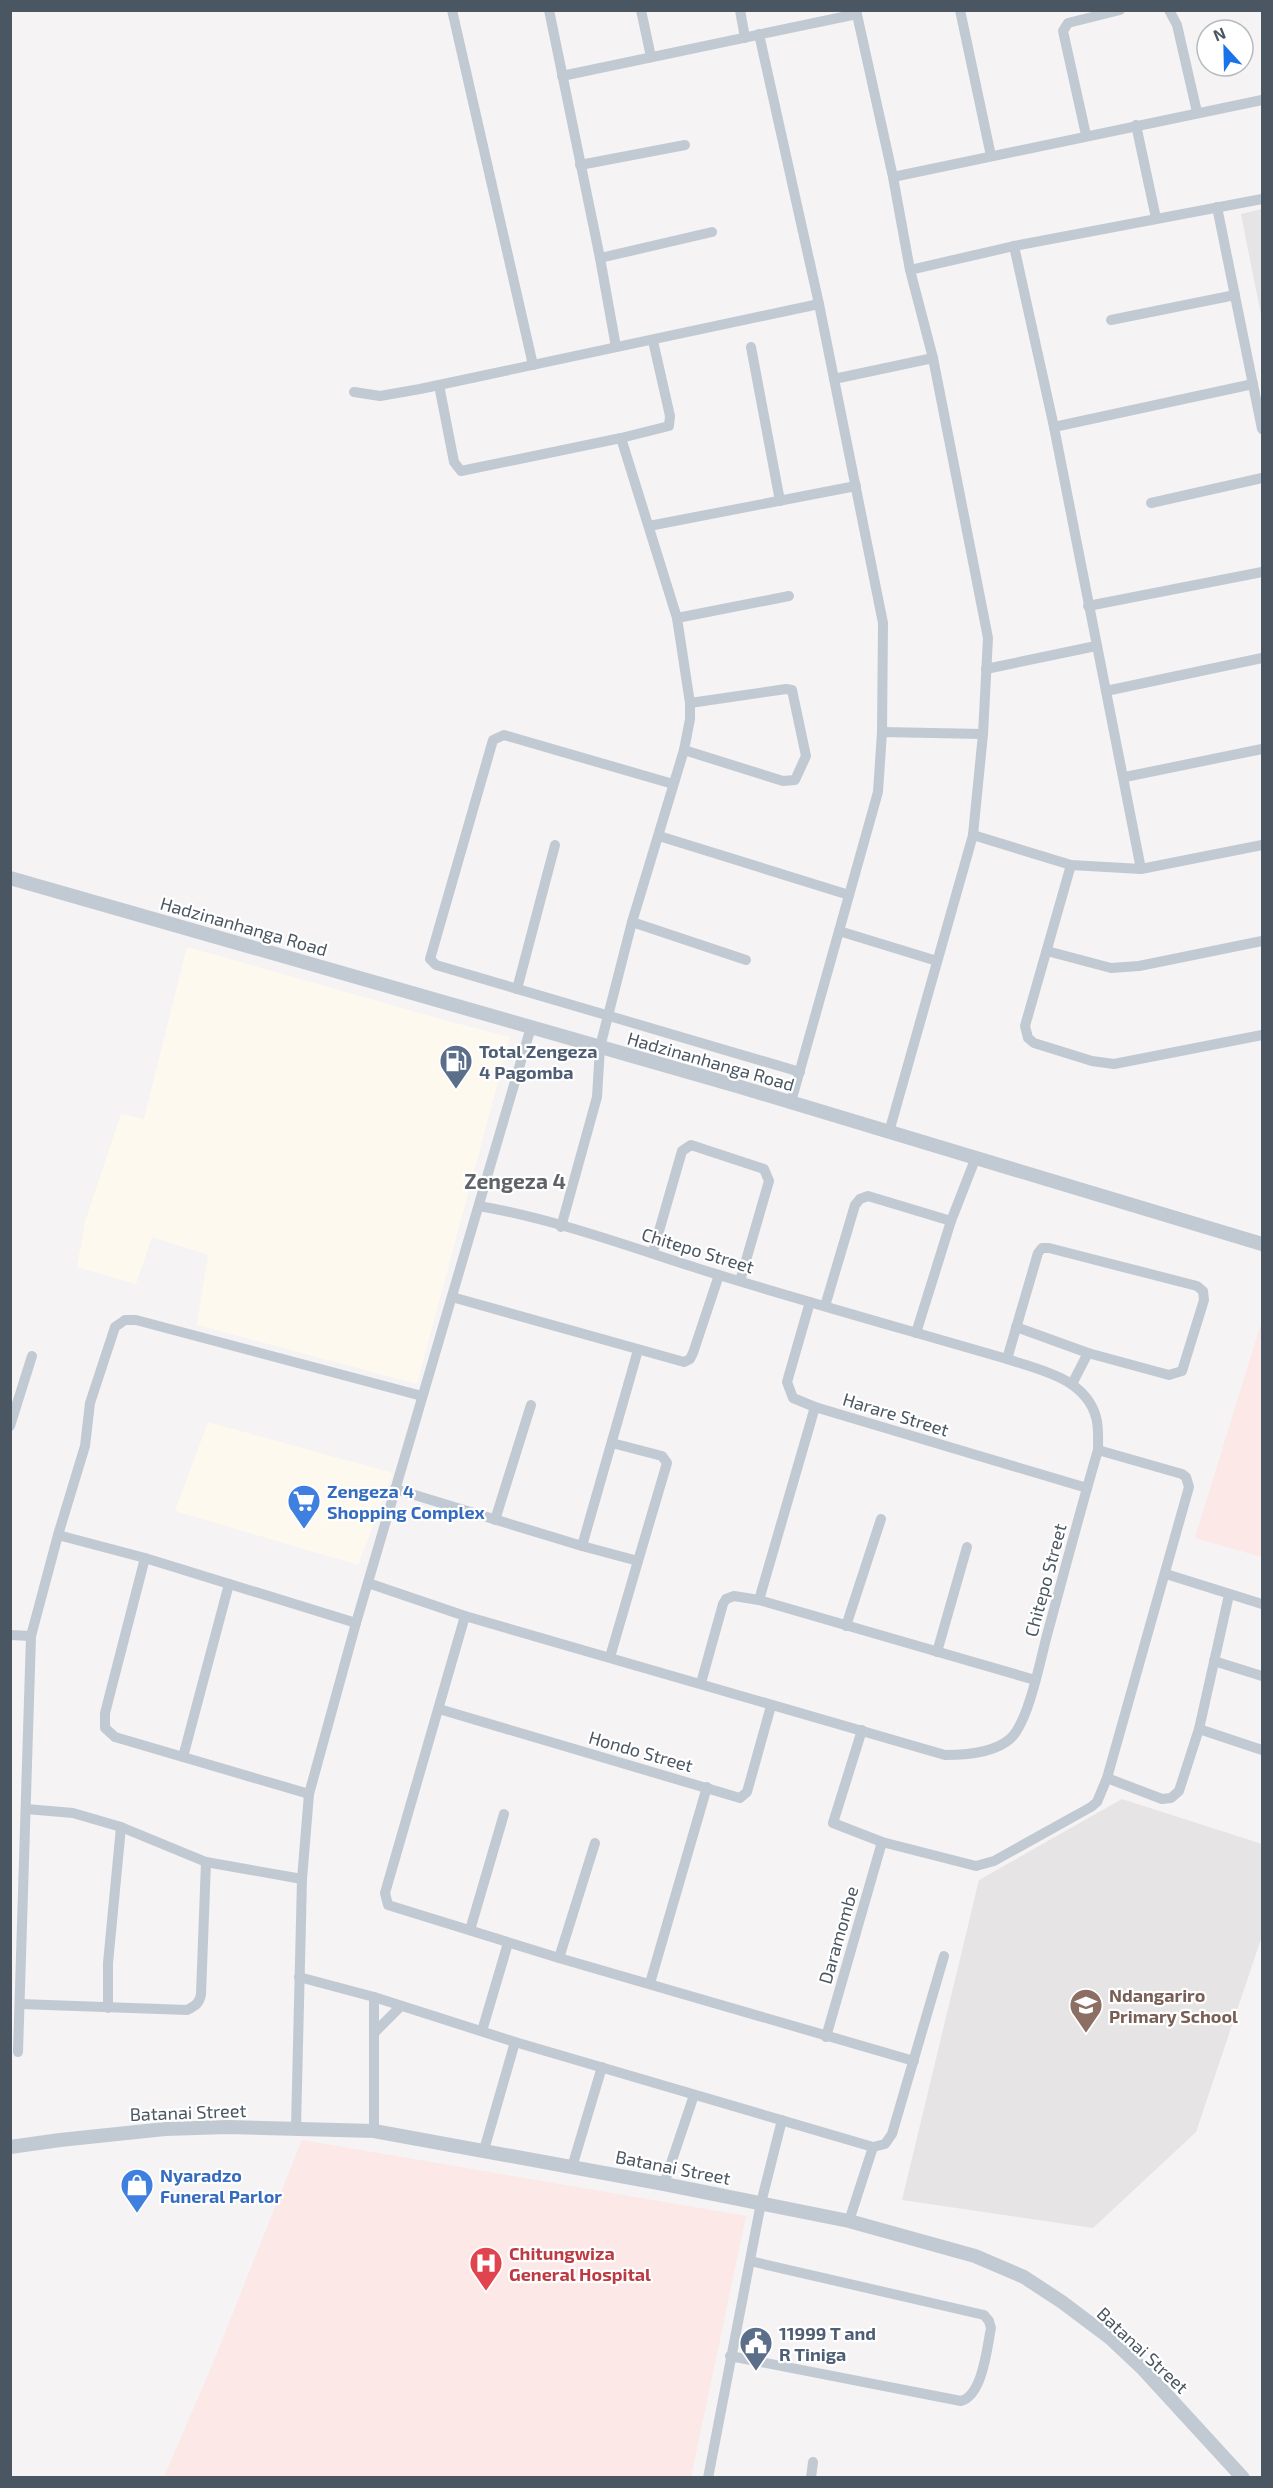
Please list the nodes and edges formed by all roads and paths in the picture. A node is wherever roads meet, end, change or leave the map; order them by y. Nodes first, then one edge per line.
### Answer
1 (452, 10) edge
2 (549, 10) edge
3 (641, 10) edge
4 (740, 10) edge
5 (960, 10) edge
6 (1120, 10) edge
7 (1169, 10) edge
8 (856, 12) edge
9 (759, 34) junction
10 (745, 38) junction
11 (651, 57) junction
12 (562, 76) junction
13 (1263, 99) edge
14 (1197, 112) junction
15 (1137, 125) junction
16 (1086, 135) junction
17 (685, 145) dead end
18 (991, 156) junction
19 (580, 165) junction
20 (893, 177) junction
21 (1263, 199) edge
22 (1217, 207) junction
23 (1156, 218) junction
24 (712, 232) dead end
25 (1014, 246) junction
26 (600, 258) junction
27 (910, 270) junction
28 (1235, 295) junction
29 (819, 304) junction
30 (1111, 320) dead end
31 (652, 341) junction
32 (751, 346) dead end
33 (616, 347) junction
34 (933, 358) junction
35 (533, 365) junction
36 (834, 379) junction
37 (1253, 384) junction
38 (439, 385) junction
39 (354, 392) dead end
40 (1054, 427) junction
41 (1263, 429) edge
42 (621, 438) junction
43 (1263, 478) edge
44 (856, 486) junction
45 (780, 501) junction
46 (1150, 503) dead end
47 (649, 526) junction
48 (1263, 572) edge
49 (789, 596) dead end
50 (1088, 606) junction
51 (677, 618) junction
52 (1096, 646) junction
53 (1263, 658) edge
54 (986, 669) junction
55 (1106, 691) junction
56 (690, 703) junction
57 (882, 732) junction
58 (983, 734) junction
59 (1263, 749) edge
60 (684, 750) junction
61 (1125, 777) junction
62 (673, 783) junction
63 (659, 836) junction
64 (973, 836) junction
65 (555, 845) dead end
66 (1263, 845) edge
67 (1071, 865) junction
68 (1141, 869) junction
69 (10, 878) edge
70 (849, 895) junction
71 (632, 922) junction
72 (839, 931) junction
73 (1263, 941) edge
74 (1047, 951) junction
75 (746, 960) dead end
76 (937, 961) junction
77 (517, 989) junction
78 (608, 1015) junction
79 (531, 1028) junction
80 (1263, 1035) edge
81 (600, 1047) junction
82 (800, 1072) junction
83 (791, 1102) junction
84 (889, 1132) junction
85 (976, 1158) junction
86 (479, 1206) junction
87 (951, 1221) junction
88 (561, 1227) junction
89 (1263, 1244) edge
90 (652, 1252) junction
91 (719, 1275) junction
92 (740, 1281) junction
93 (452, 1297) junction
94 (810, 1302) junction
95 (825, 1306) junction
96 (1016, 1327) junction
97 (916, 1333) junction
98 (638, 1350) junction
99 (1088, 1353) junction
100 (32, 1356) dead end
101 (1007, 1359) junction
102 (1072, 1384) junction
103 (423, 1396) junction
104 (531, 1405) dead end
105 (815, 1407) junction
106 (10, 1426) edge
107 (612, 1443) junction
108 (1098, 1450) junction
109 (1087, 1488) junction
110 (394, 1489) junction
111 (880, 1519) dead end
112 (495, 1520) junction
113 (58, 1535) junction
114 (582, 1546) junction
115 (968, 1547) dead end
116 (145, 1558) junction
117 (638, 1561) junction
118 (1166, 1574) junction
119 (368, 1583) junction
120 (229, 1584) junction
121 (1229, 1595) junction
122 (759, 1600) junction
123 (1263, 1604) edge
124 (465, 1616) junction
125 (356, 1623) junction
126 (846, 1626) junction
127 (10, 1635) edge
128 (30, 1636) junction
129 (937, 1652) junction
130 (610, 1657) junction
131 (1214, 1661) junction
132 (1263, 1676) edge
133 (1035, 1680) junction
134 (701, 1683) junction
135 (771, 1706) junction
136 (440, 1709) junction
137 (1199, 1729) junction
138 (862, 1730) junction
139 (1263, 1749) edge
140 (183, 1757) junction
141 (1107, 1778) junction
142 (707, 1787) junction
143 (309, 1794) junction
144 (26, 1809) junction
145 (504, 1814) dead end
146 (121, 1827) junction
147 (882, 1842) junction
148 (595, 1843) dead end
149 (206, 1862) junction
150 (302, 1879) junction
151 (470, 1930) junction
152 (508, 1943) junction
153 (944, 1956) dead end
154 (559, 1958) junction
155 (299, 1977) junction
156 (650, 1983) junction
157 (374, 1997) junction
158 (20, 2004) junction
159 (401, 2006) junction
160 (108, 2008) junction
161 (482, 2031) junction
162 (374, 2033) junction
163 (826, 2037) junction
164 (515, 2042) junction
165 (18, 2052) dead end
166 (914, 2061) junction
167 (602, 2067) junction
168 (694, 2095) junction
169 (782, 2120) junction
170 (296, 2128) junction
171 (374, 2131) junction
172 (10, 2147) edge
173 (873, 2147) junction
174 (484, 2150) junction
175 (572, 2167) junction
176 (664, 2184) junction
177 (761, 2202) junction
178 (849, 2221) junction
179 (750, 2261) junction
180 (730, 2356) junction
181 (813, 2462) dead end
182 (708, 2478) edge
183 (811, 2478) edge
184 (1243, 2478) edge

1 - 35 street
2 - 12 street
3 - 11 street
4 - 10 street
5 - 18 street
6 - 16 street
7 - 14 street
8 - 9 street
8 - 20 street
9 - 10 street
9 - 29 street
10 - 11 street
11 - 12 street
12 - 19 street
13 - 14 street
14 - 15 street
15 - 16 street
15 - 23 street
16 - 18 street
17 - 19 street
18 - 20 street
19 - 26 street
20 - 27 street
21 - 22 street
22 - 23 street
22 - 28 street
23 - 25 street
24 - 26 street
25 - 27 street
25 - 40 street
26 - 33 street
27 - 34 street
28 - 30 street
28 - 37 street
29 - 31 street
29 - 36 street
31 - 33 street
31 - 42 street
32 - 45 street
33 - 35 street
34 - 36 street
34 - 54 street
35 - 38 street
36 - 44 street
37 - 40 street
37 - 41 street
38 - 39 street
38 - 42 street
40 - 50 street
42 - 47 street
43 - 46 street
44 - 45 street
44 - 57 street
45 - 47 street
47 - 51 street
48 - 50 street
49 - 51 street
50 - 52 street
51 - 56 street
52 - 54 street
52 - 55 street
53 - 55 street
54 - 58 street
55 - 61 street
56 - 60 street
56 - 60 street
57 - 58 street
57 - 70 street
58 - 64 street
59 - 61 street
60 - 62 street
61 - 68 street
62 - 63 street
62 - 77 street
63 - 70 street
63 - 71 street
64 - 67 street
64 - 76 street
65 - 77 street
66 - 68 street
67 - 68 street
67 - 74 street
69 - 79 street, Hadzinanhanga Road
70 - 72 street
71 - 75 street
71 - 78 street
72 - 76 street
72 - 82 street
73 - 74 street
74 - 80 street
76 - 84 street
77 - 78 street
78 - 81 street
78 - 82 street
79 - 81 street, Hadzinanhanga Road
79 - 86 street
81 - 83 street, Hadzinanhanga Road
81 - 88 street
82 - 83 street
83 - 84 street, Hadzinanhanga Road
84 - 85 street, Hadzinanhanga Road
85 - 87 street
85 - 89 street, Hadzinanhanga Road
86 - 88 street, Chitepo Street
86 - 93 street
87 - 95 street
87 - 97 street
88 - 90 street, Chitepo Street
90 - 91 street, Chitepo Street
90 - 92 street
91 - 92 street, Chitepo Street
91 - 98 street
92 - 94 street, Chitepo Street
93 - 98 street
93 - 103 street
94 - 95 street, Chitepo Street
94 - 105 street, Harare Street
95 - 97 street, Chitepo Street
96 - 99 street
96 - 99 street
96 - 101 street
97 - 101 street, Chitepo Street
98 - 107 street
99 - 102 street
100 - 106 street
101 - 102 street, Chitepo Street
102 - 108 street, Chitepo Street
103 - 110 street
103 - 113 street
104 - 112 street
105 - 109 street, Harare Street
105 - 122 street
107 - 114 street
107 - 117 street
108 - 109 street, Chitepo Street
108 - 118 street
109 - 133 street, Chitepo Street
110 - 112 street
110 - 119 street
111 - 126 street
112 - 114 street
113 - 116 street
113 - 128 street
114 - 117 street
115 - 129 street
116 - 120 street
116 - 140 street
117 - 130 street
118 - 121 street
118 - 141 street
119 - 124 street, Chitepo Street
119 - 125 street
120 - 125 street
120 - 140 street
121 - 123 street
121 - 131 street
122 - 126 street
122 - 134 street
124 - 130 street, Chitepo Street
124 - 136 street
125 - 143 street
126 - 129 street
127 - 128 street
128 - 144 street
129 - 133 street
130 - 134 street, Chitepo Street
131 - 132 street
131 - 137 street
133 - 138 street, Chitepo Street
134 - 135 street, Chitepo Street
135 - 138 street, Chitepo Street
135 - 142 street, Hondo Street
136 - 142 street, Hondo Street
136 - 151 street
137 - 139 street
137 - 141 street
138 - 147 street
140 - 143 street
141 - 147 street
142 - 156 street
143 - 150 street
144 - 146 street
144 - 158 street
145 - 151 street
146 - 149 street
146 - 160 street
147 - 163 street, Daramombe
148 - 154 street
149 - 150 street
149 - 160 street
150 - 155 street
151 - 152 street
152 - 154 street
152 - 161 street
153 - 166 street
154 - 156 street
155 - 157 street
155 - 170 street
156 - 163 street
157 - 159 street
157 - 162 street
158 - 160 street
158 - 165 street
159 - 161 street
159 - 162 street
161 - 164 street
162 - 171 street
163 - 166 street
164 - 167 street
164 - 174 street
166 - 173 street
167 - 168 street
167 - 175 street
168 - 169 street
168 - 176 street
169 - 173 street
169 - 177 street
170 - 171 street, Batanai Street
170 - 172 street, Batanai Street
171 - 174 street, Batanai Street
173 - 178 street
174 - 175 street, Batanai Street
175 - 176 street, Batanai Street
176 - 177 street, Batanai Street
177 - 178 street, Batanai Street
177 - 179 street
178 - 184 street, Batanai Street
179 - 180 street
179 - 180 street
180 - 182 street
181 - 183 street

